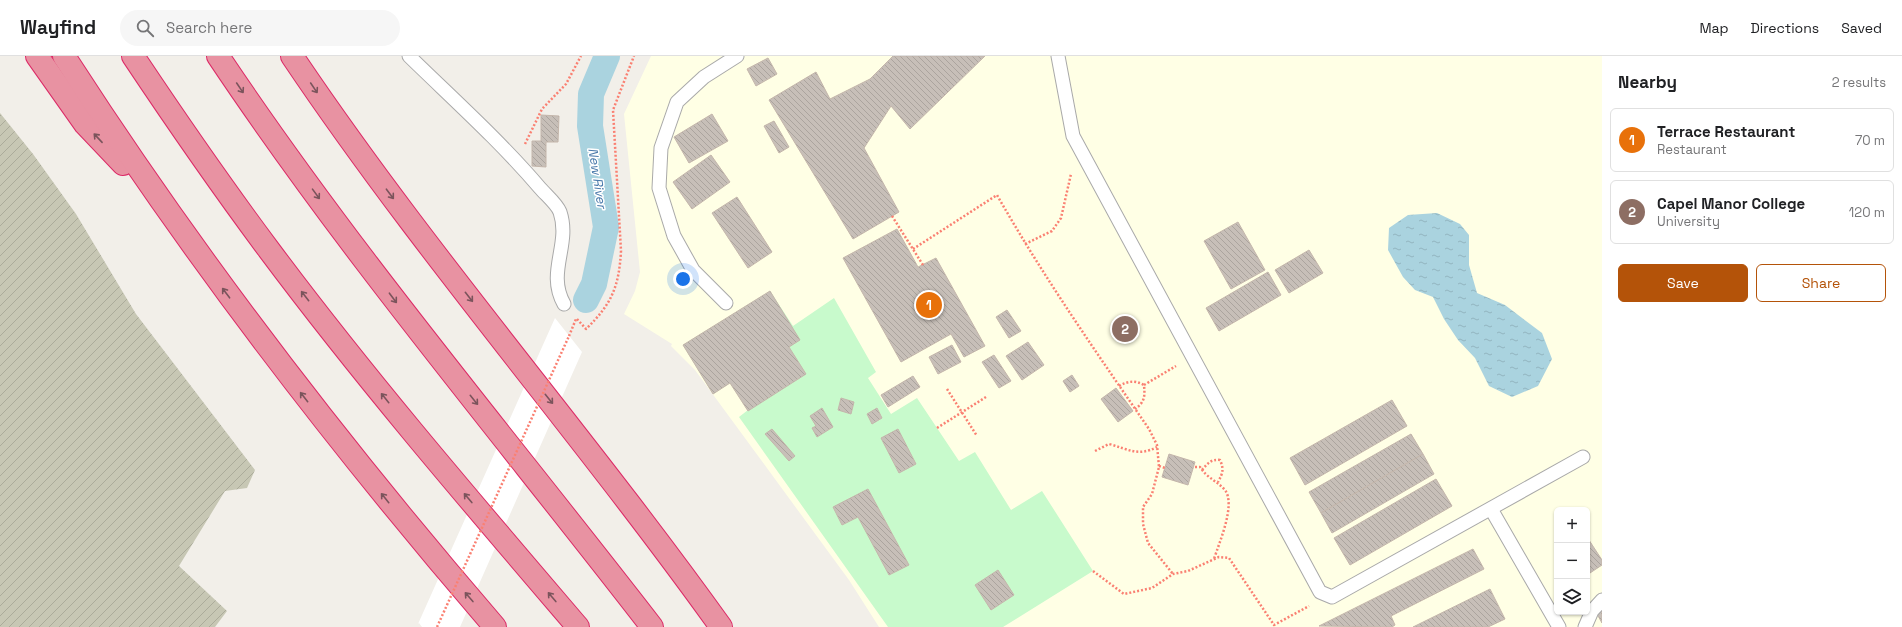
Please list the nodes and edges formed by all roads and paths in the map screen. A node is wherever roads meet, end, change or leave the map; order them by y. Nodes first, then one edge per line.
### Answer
1 (37, 56) edge
2 (64, 56) edge
3 (133, 56) edge
4 (218, 56) edge
5 (292, 56) edge
6 (409, 56) edge
7 (581, 56) edge
8 (634, 56) edge
9 (737, 56) edge
10 (1058, 56) edge
11 (1073, 136) junction
12 (518, 163) junction
13 (892, 216) dead end
14 (172, 218) junction
15 (1025, 244) junction
16 (913, 249) junction
17 (923, 265) dead end
18 (726, 303) dead end
19 (564, 304) dead end
20 (1193, 356) junction
21 (1144, 385) junction
22 (1120, 386) junction
23 (947, 389) dead end
24 (986, 397) dead end
25 (1135, 409) junction
26 (961, 413) junction
27 (937, 428) dead end
28 (977, 436) dead end
29 (1157, 447) junction
30 (1095, 451) dead end
31 (1583, 458) dead end
32 (1158, 466) junction
33 (1195, 467) dead end
34 (1165, 468) dead end
35 (1202, 470) junction
36 (1218, 482) junction
37 (1491, 509) junction
38 (1214, 560) junction
39 (1093, 571) dead end
40 (1173, 574) junction
41 (1320, 592) junction
42 (1602, 600) edge
43 (437, 627) edge
44 (494, 627) edge
45 (578, 627) edge
46 (652, 627) edge
47 (720, 627) edge
48 (1559, 627) edge
49 (1585, 627) edge

14 -> 1 highway
2 - 14 highway
45 -> 3 highway
4 -> 46 highway
5 -> 47 highway
6 - 12 lane
7 - 12 path
8 - 43 path, bridge
9 - 18 lane
10 - 11 lane
11 - 15 path
11 - 20 lane
12 - 19 lane
13 - 16 path
44 -> 14 highway
15 - 16 path
15 - 22 path
16 - 17 path
20 - 21 path
20 - 41 lane
21 - 22 path
21 - 25 path
22 - 25 path
23 - 26 path
24 - 26 path
25 - 29 path
26 - 27 path
26 - 28 path
29 - 30 path
29 - 32 path
31 - 37 lane
32 - 34 path
32 - 40 path
33 - 35 path
35 - 36 path
35 - 36 path
36 - 38 path
37 - 41 lane
37 - 48 lane
38 - 40 path
38 - 41 path
39 - 40 path
42 - 49 lane

